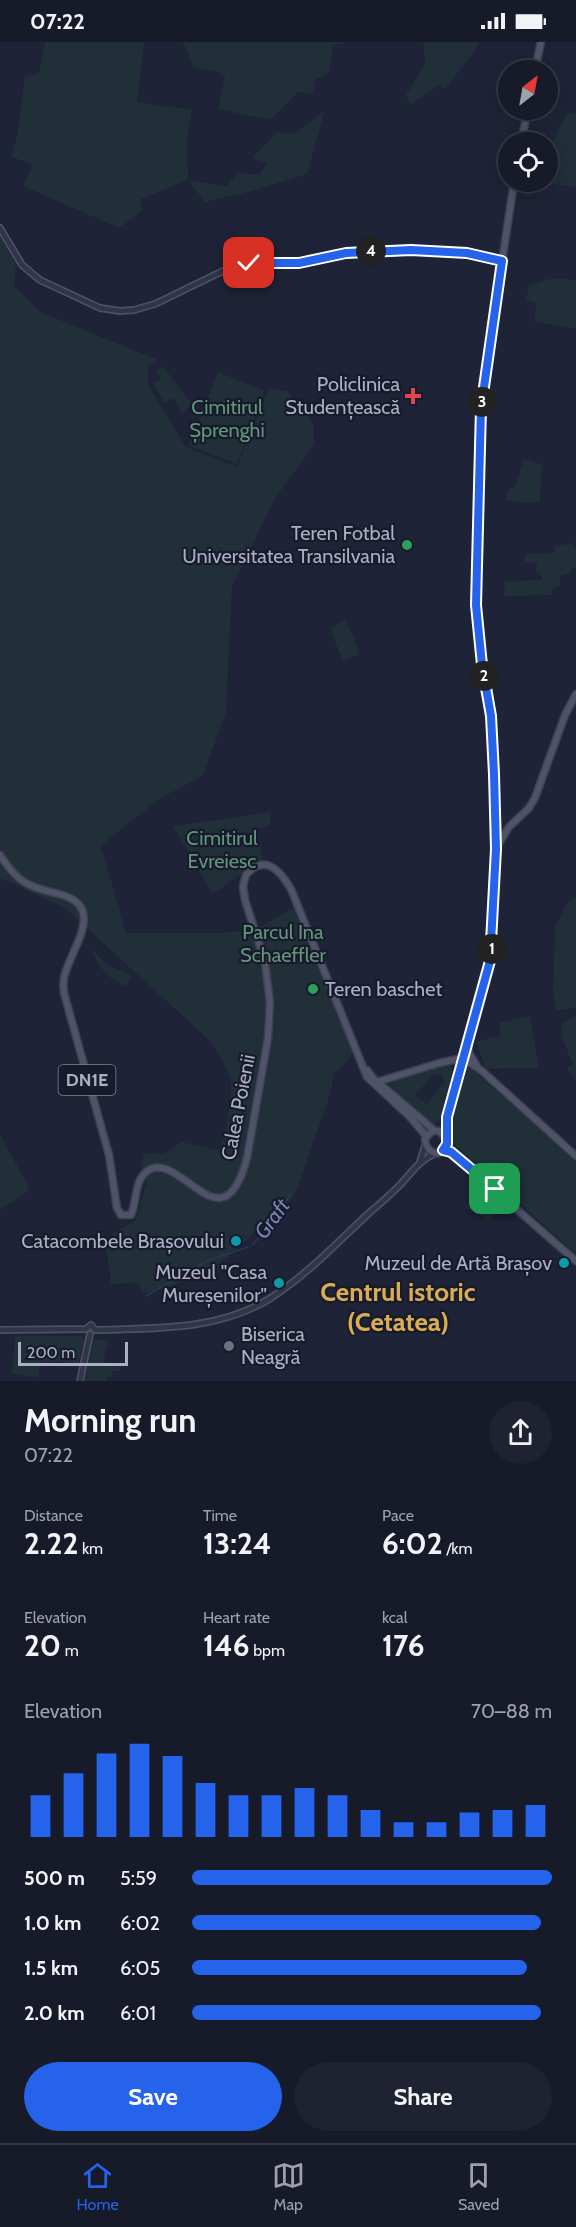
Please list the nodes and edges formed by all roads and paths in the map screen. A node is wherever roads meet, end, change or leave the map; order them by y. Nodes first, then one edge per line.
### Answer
1 (541, 42) edge
2 (537, 60) edge
3 (512, 192) edge
4 (0, 228) edge
5 (502, 261) junction
6 (576, 694) edge
7 (495, 826) junction
8 (505, 832) junction
9 (496, 849) junction
10 (0, 855) edge
11 (467, 1041) junction
12 (463, 1058) junction
13 (482, 1071) junction
14 (390, 1079) junction
15 (375, 1083) junction
16 (383, 1089) junction
17 (447, 1117) junction
18 (435, 1130) junction
19 (426, 1136) junction
20 (446, 1138) junction
21 (425, 1146) junction
22 (441, 1151) junction
23 (576, 1156) edge
24 (420, 1162) junction
25 (576, 1261) edge
26 (86, 1329) junction
27 (0, 1330) edge
28 (95, 1330) junction
29 (90, 1334) junction
30 (80, 1381) edge

1 - 2 main road
3 - 5 main road
4 - 5 street
5 - 7 main road
6 - 8 main road
7 - 8 main road
7 - 9 main road
8 - 9 main road
9 - 11 main road
10 - 15 main road, Calea Poienii / DN1E
11 - 12 main road
11 - 13 main road
12 - 13 main road
12 - 14 main road
12 - 17 main road
13 - 23 main road
14 - 15 main road
14 - 16 main road
15 - 16 main road, DN1E
16 - 18 main road, DN1E
16 - 19 main road, DN1E
17 - 18 main road
17 - 20 main road
18 - 19 main road
18 - 20 main road, DN1E
19 - 21 main road
20 - 22 main road
21 - 22 main road
21 - 24 street
22 - 24 street
22 - 25 main road
24 - 28 street
26 - 27 street
26 - 28 street
26 - 29 street
28 - 29 street
29 - 30 street

